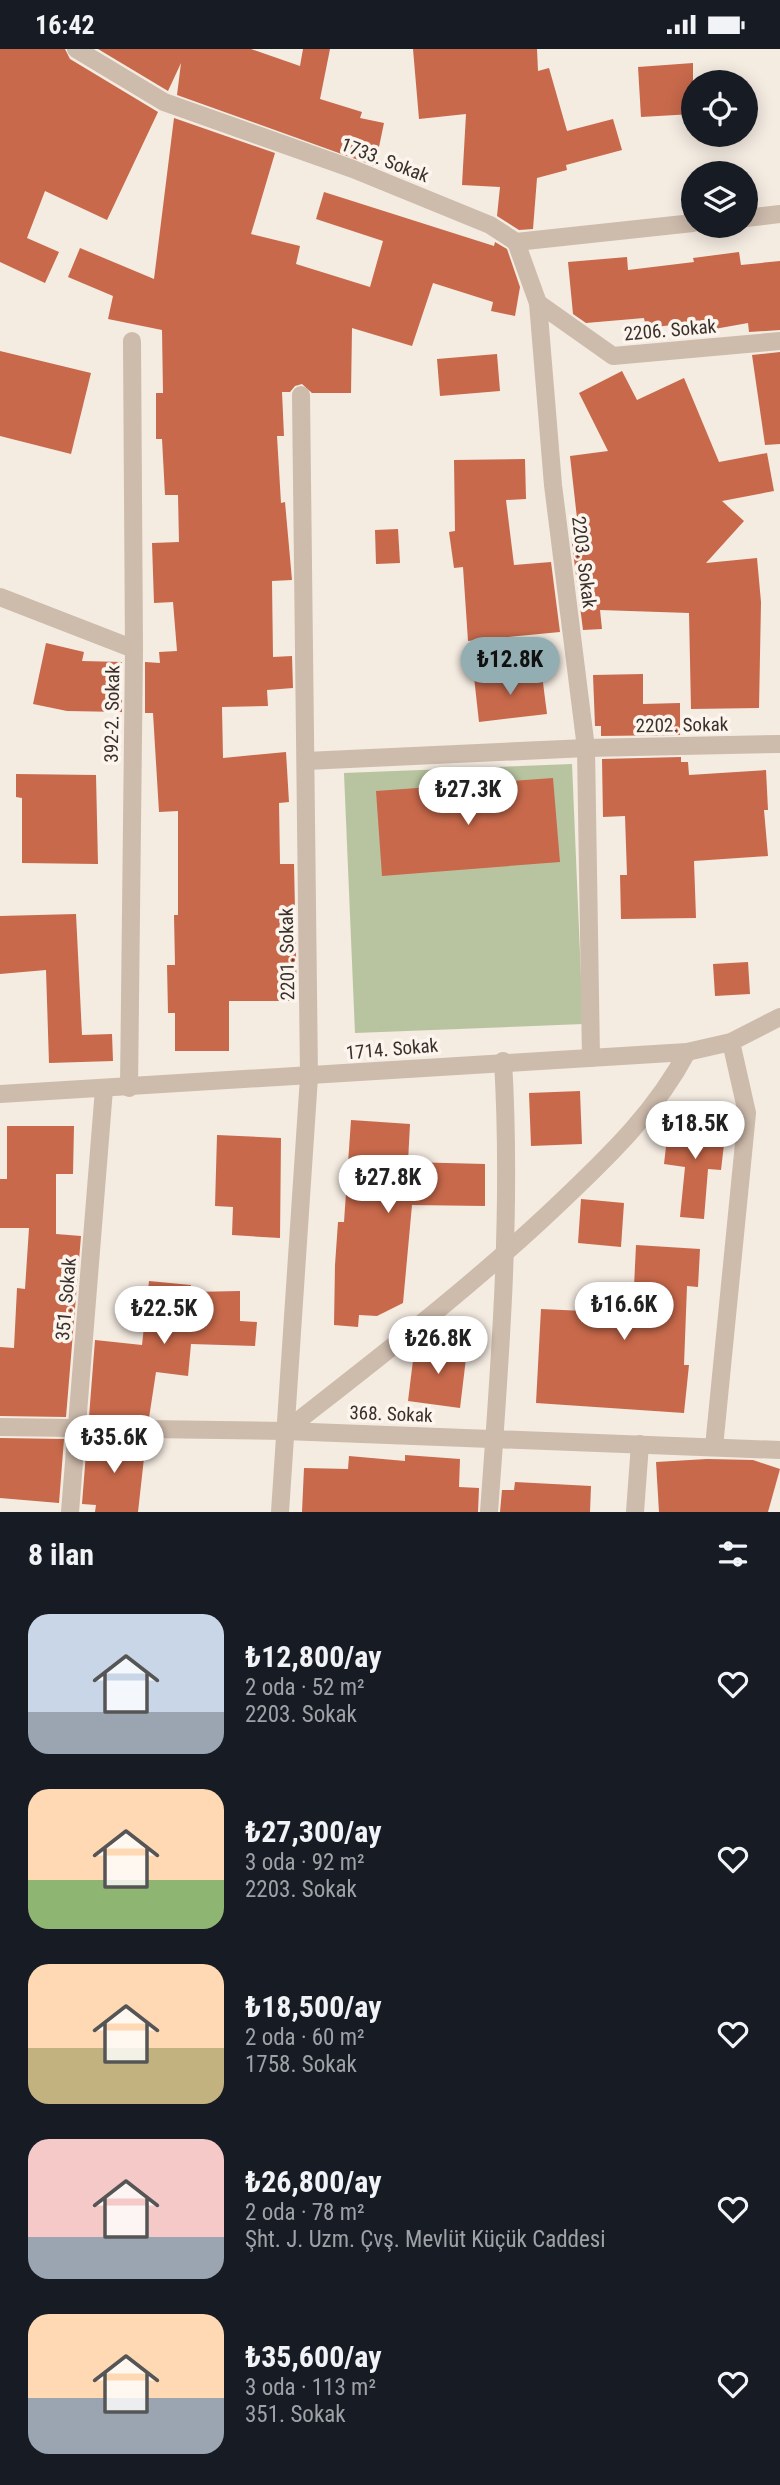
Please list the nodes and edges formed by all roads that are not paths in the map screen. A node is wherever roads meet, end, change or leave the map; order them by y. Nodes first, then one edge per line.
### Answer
1 (75, 49) edge
2 (780, 214) edge
3 (758, 217) edge
4 (681, 224) edge
5 (516, 242) junction
6 (538, 303) junction
7 (132, 341) dead end
8 (780, 341) edge
9 (300, 395) dead end
10 (0, 597) edge
11 (134, 649) junction
12 (780, 744) edge
13 (586, 748) junction
14 (306, 761) junction
15 (780, 1017) edge
16 (731, 1042) junction
17 (687, 1052) junction
18 (591, 1058) junction
19 (503, 1061) junction
20 (309, 1077) junction
21 (128, 1088) junction
22 (104, 1089) junction
23 (0, 1094) edge
24 (506, 1255) junction
25 (0, 1427) edge
26 (76, 1430) junction
27 (285, 1431) junction
28 (494, 1440) junction
29 (640, 1444) junction
30 (714, 1447) junction
31 (780, 1450) edge
32 (70, 1512) edge
33 (280, 1512) edge
34 (489, 1512) edge
35 (635, 1512) edge

1 - 5 street, 1733. Sokak
2 - 3 street
4 - 5 street
5 - 6 street, 2203. Sokak
6 - 8 street, 2206. Sokak
6 - 13 street, 2203. Sokak
7 - 11 street, 392-2. Sokak
9 - 14 street, 2201. Sokak
10 - 11 street
11 - 21 street, 392-2. Sokak
12 - 13 street, 2202. Sokak
13 - 14 street, 2202. Sokak
13 - 18 street, 2203. Sokak
14 - 20 street, 2201. Sokak
15 - 16 street, 1714. Sokak
16 - 17 street, 1714. Sokak
16 - 30 street
17 - 18 street, 1714. Sokak
17 - 24 street
18 - 19 street, 1714. Sokak
19 - 20 street, 1714. Sokak
19 - 24 street
20 - 21 street, 1714. Sokak
20 - 27 street, 2201. Sokak
21 - 22 street, 1714. Sokak
22 - 23 street, 1714. Sokak
22 - 26 street, 351. Sokak
24 - 27 street
24 - 28 street
25 - 26 street, 368. Sokak
26 - 27 street, 368. Sokak
26 - 32 street, 351. Sokak
27 - 28 street, 368. Sokak
27 - 33 street, 2201. Sokak
28 - 29 street, 368. Sokak
28 - 34 street
29 - 30 street, 368. Sokak
29 - 35 street
30 - 31 street, 368. Sokak

